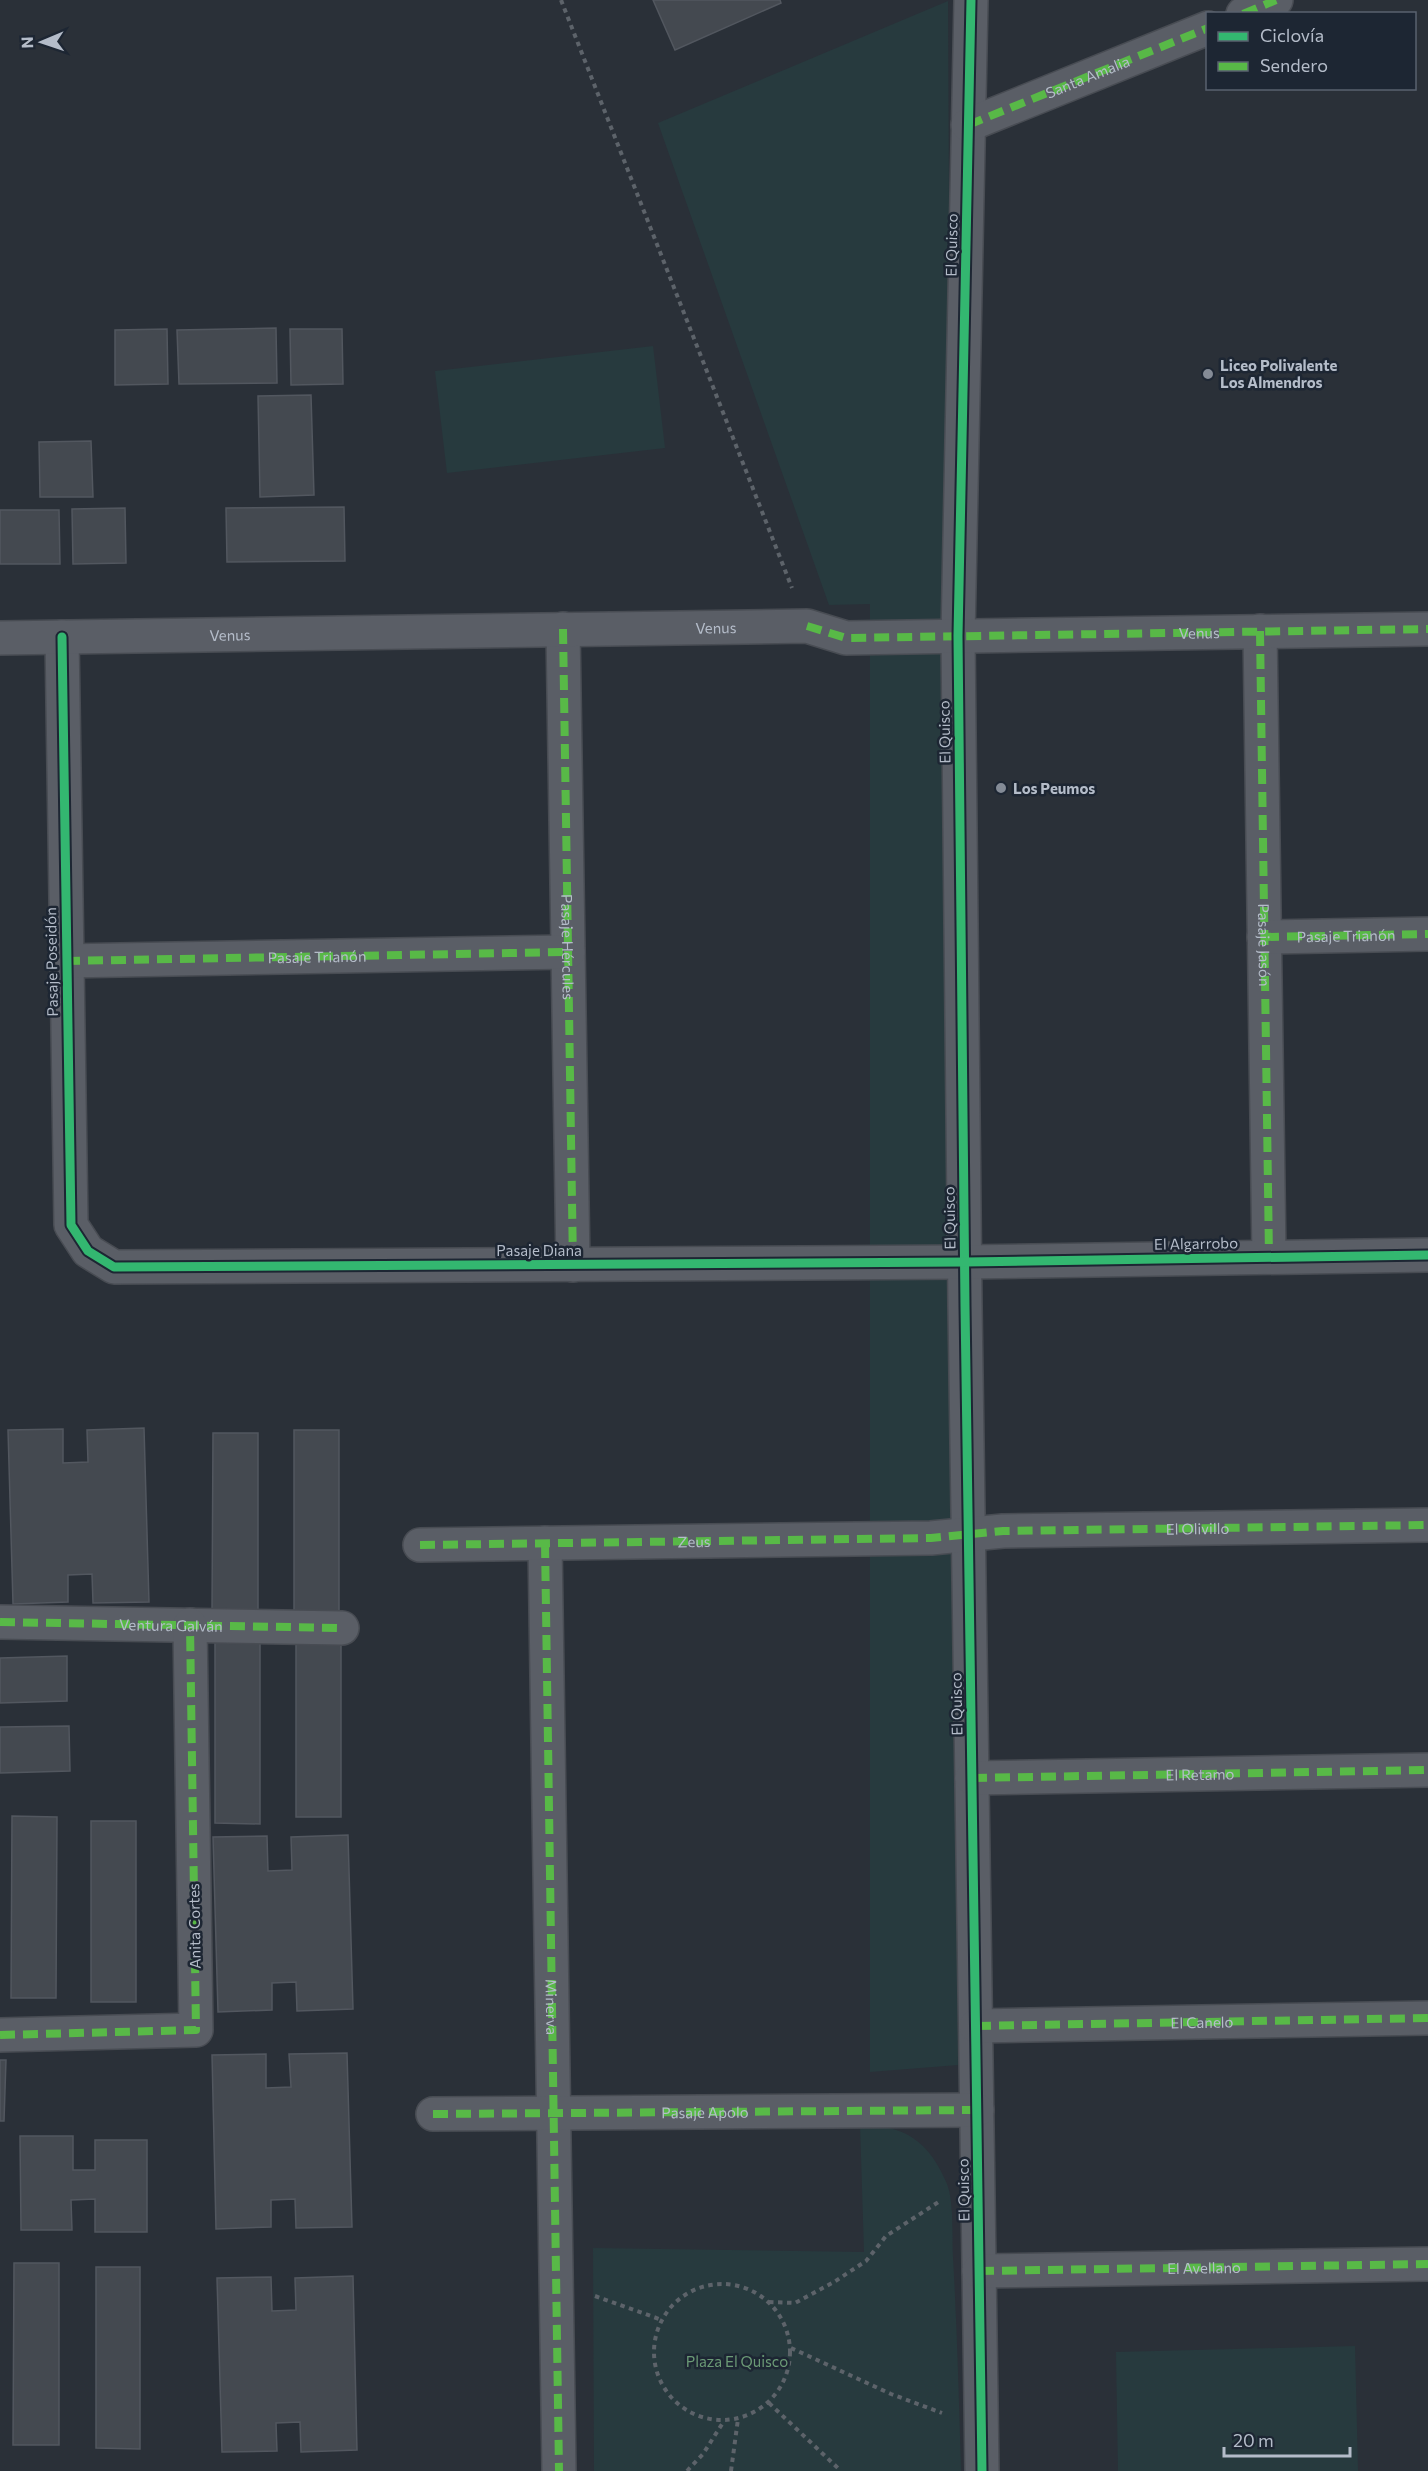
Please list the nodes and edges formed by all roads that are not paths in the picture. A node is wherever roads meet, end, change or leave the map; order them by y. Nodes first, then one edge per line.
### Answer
1 (971, 0) edge
2 (1276, 0) edge
3 (1248, 12) edge
4 (1206, 29) edge
5 (968, 125) junction
6 (563, 629) junction
7 (1428, 629) edge
8 (1260, 632) junction
9 (958, 636) junction
10 (62, 637) junction
11 (0, 638) edge
12 (1428, 934) edge
13 (1264, 937) junction
14 (568, 952) junction
15 (65, 961) junction
16 (1428, 1255) edge
17 (1269, 1257) junction
18 (965, 1262) junction
19 (573, 1265) junction
20 (114, 1267) joint
21 (1428, 1525) edge
22 (969, 1534) junction
23 (545, 1543) junction
24 (420, 1545) dead end
25 (0, 1622) edge
26 (190, 1625) junction
27 (342, 1628) dead end
28 (1428, 1770) edge
29 (972, 1778) junction
30 (1428, 2018) edge
31 (976, 2026) junction
32 (0, 2035) edge
33 (977, 2110) junction
34 (554, 2113) junction
35 (433, 2114) dead end
36 (1428, 2264) edge
37 (979, 2271) junction
38 (559, 2471) edge
39 (982, 2471) edge

1 - 5 street, El Quisco
2 - 3 street
4 - 5 street, Santa Amalia
5 - 9 street, El Quisco
6 - 9 street, Venus
6 - 10 street, Venus
6 - 14 street, Pasaje Hércules
7 - 8 street, Venus
8 - 9 street, Venus
8 - 13 street, Pasaje Jasón
9 - 18 street, El Quisco
10 - 11 street, Venus
10 - 15 street, Pasaje Poseidón
12 - 13 street, Pasaje Trianón
13 - 17 street, Pasaje Jasón
14 - 15 street, Pasaje Trianón
14 - 19 street, Pasaje Hércules
15 - 20 street, Pasaje Poseidón
16 - 17 street, El Algarrobo
17 - 18 street, El Algarrobo
18 - 19 street, Pasaje Diana
18 - 22 street, El Quisco
19 - 20 street, Pasaje Diana
21 - 22 street, El Olivillo
22 - 23 street, Zeus
22 - 29 street, El Quisco
23 - 24 street, Zeus
23 - 34 street, Minerva
25 - 26 street, Ventura Galván
26 - 27 street, Ventura Galván
26 - 32 street, Anita Cortes
28 - 29 street, El Retamo
29 - 31 street, El Quisco
30 - 31 street, El Canelo
31 - 33 street, El Quisco
33 - 34 street, Pasaje Apolo
33 - 37 street, El Quisco
34 - 35 street, Pasaje Apolo
34 - 38 street, Minerva
36 - 37 street, El Avellano
37 - 39 street, El Quisco

